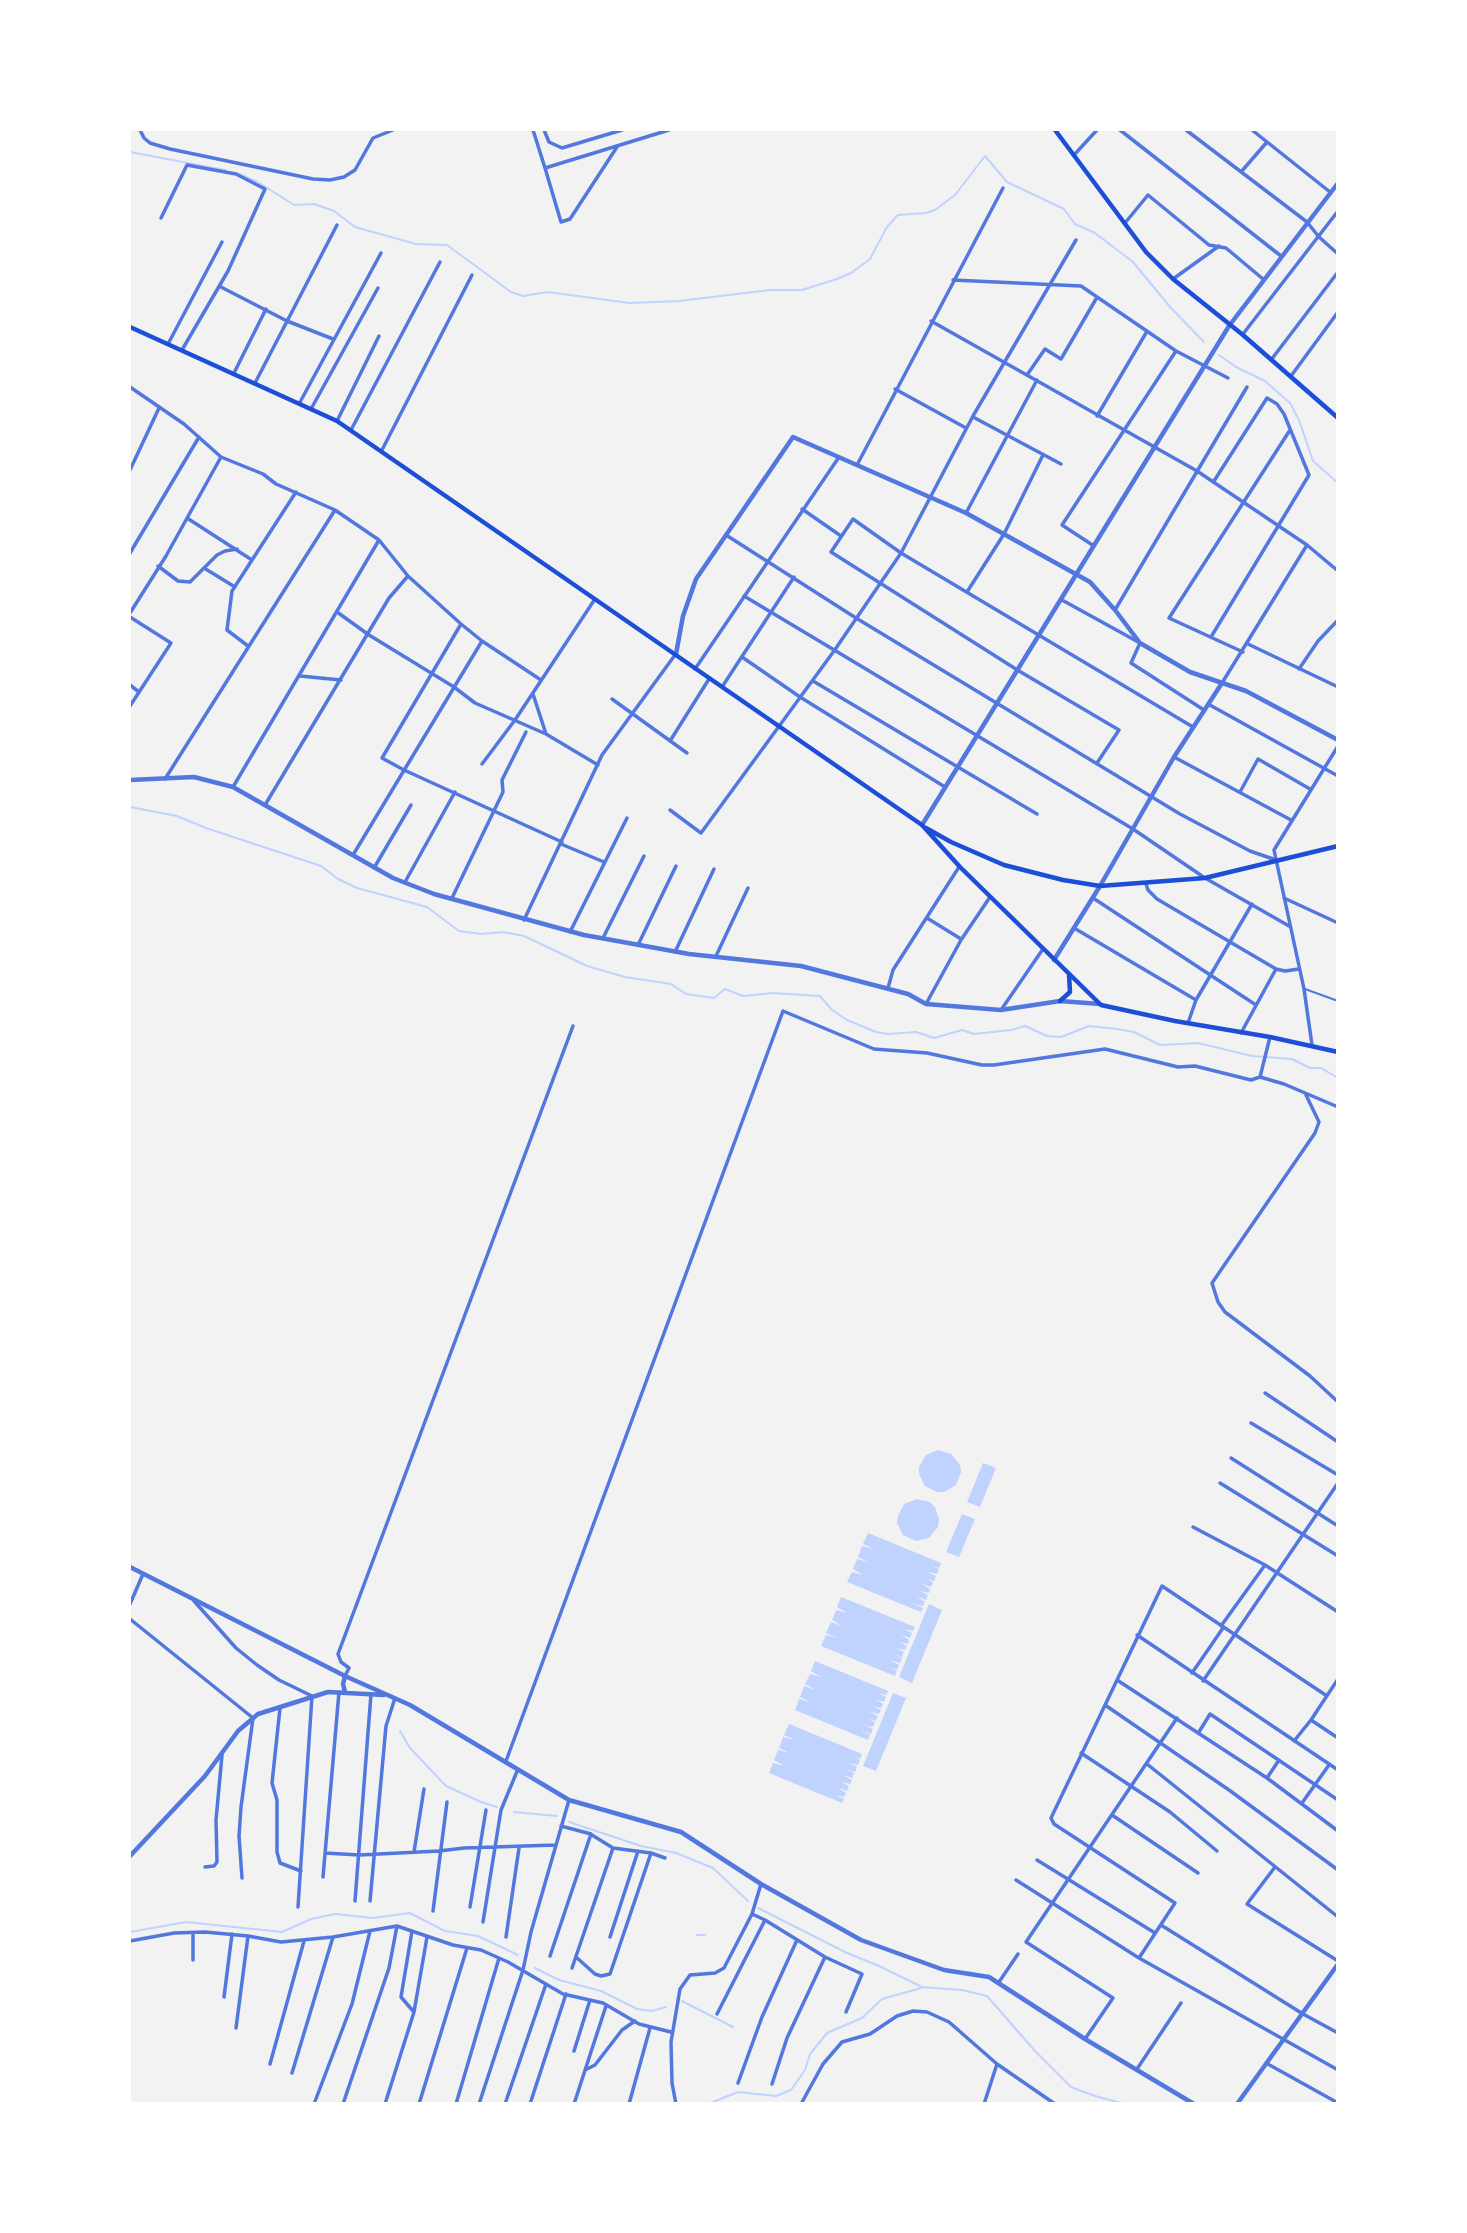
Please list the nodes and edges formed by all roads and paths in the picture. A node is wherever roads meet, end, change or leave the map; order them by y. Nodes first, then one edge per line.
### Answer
1 (140, 130) edge
2 (393, 130) edge
3 (533, 130) edge
4 (544, 130) edge
5 (622, 130) edge
6 (669, 130) edge
7 (1055, 130) edge
8 (1097, 130) edge
9 (1120, 130) edge
10 (1186, 130) edge
11 (1252, 130) edge
12 (603, 132) edge
13 (1267, 142) junction
14 (617, 145) junction
15 (1073, 155) junction
16 (545, 168) junction
17 (1240, 173) junction
18 (1338, 183) edge
19 (1003, 188) dead end
20 (1331, 192) junction
21 (1338, 211) edge
22 (161, 218) dead end
23 (1307, 222) junction
24 (1125, 223) junction
25 (337, 225) dead end
26 (1319, 237) junction
27 (1076, 240) dead end
28 (222, 242) dead end
29 (1219, 246) junction
30 (381, 253) dead end
31 (1338, 254) edge
32 (1281, 256) junction
33 (440, 262) dead end
34 (1338, 272) edge
35 (472, 275) dead end
36 (1173, 279) junction
37 (1263, 279) junction
38 (953, 280) junction
39 (219, 286) junction
40 (1049, 286) junction
41 (378, 288) dead end
42 (1097, 299) junction
43 (266, 309) junction
44 (1338, 312) edge
45 (287, 321) junction
46 (931, 321) junction
47 (1229, 326) junction
48 (130, 327) edge
49 (1146, 332) junction
50 (1243, 335) junction
51 (379, 336) dead end
52 (333, 339) junction
53 (168, 344) junction
54 (182, 350) junction
55 (1176, 351) junction
56 (1271, 360) junction
57 (1003, 363) junction
58 (1204, 367) junction
59 (234, 373) junction
60 (1027, 375) junction
61 (1291, 376) junction
62 (1228, 378) dead end
63 (1037, 380) junction
64 (256, 383) junction
65 (130, 387) edge
66 (1247, 387) dead end
67 (895, 389) junction
68 (299, 404) junction
69 (159, 407) junction
70 (311, 409) junction
71 (973, 416) junction
72 (1097, 416) junction
73 (1338, 418) edge
74 (337, 421) junction
75 (966, 428) junction
76 (1291, 429) junction
77 (351, 430) junction
78 (1126, 430) junction
79 (1008, 435) junction
80 (199, 437) junction
81 (1156, 447) junction
82 (382, 450) junction
83 (1043, 454) junction
84 (221, 457) junction
85 (839, 457) junction
86 (1061, 464) dead end
87 (857, 465) junction
88 (130, 470) edge
89 (1198, 471) junction
90 (1214, 482) junction
91 (296, 492) junction
92 (930, 497) junction
93 (1242, 501) junction
94 (802, 509) junction
95 (335, 510) junction
96 (966, 513) junction
97 (187, 518) junction
98 (1277, 525) junction
99 (1004, 534) junction
100 (726, 535) junction
101 (841, 536) junction
102 (379, 541) junction
103 (1307, 545) junction
104 (1095, 546) junction
105 (237, 549) junction
106 (130, 553) edge
107 (901, 553) junction
108 (252, 560) junction
109 (767, 560) junction
110 (158, 566) junction
111 (204, 568) junction
112 (1338, 571) edge
113 (408, 576) junction
114 (1077, 576) junction
115 (794, 577) junction
116 (880, 585) junction
117 (235, 587) junction
118 (967, 592) junction
119 (744, 596) junction
120 (595, 599) junction
121 (1062, 600) junction
122 (1115, 610) junction
123 (337, 612) junction
124 (772, 613) junction
125 (130, 615) edge
126 (856, 618) junction
127 (1338, 620) edge
128 (461, 624) junction
129 (369, 635) junction
130 (1041, 635) junction
131 (1210, 637) junction
132 (482, 641) junction
133 (1140, 643) junction
134 (1248, 643) junction
135 (248, 646) junction
136 (834, 650) junction
137 (1242, 652) junction
138 (676, 654) junction
139 (742, 657) junction
140 (1299, 668) junction
141 (695, 669) junction
142 (1019, 671) junction
143 (432, 674) junction
144 (300, 676) junction
145 (709, 679) junction
146 (341, 680) junction
147 (541, 680) junction
148 (812, 681) junction
149 (1222, 683) junction
150 (130, 685) edge
151 (454, 687) junction
152 (722, 687) junction
153 (1338, 687) edge
154 (139, 692) junction
155 (533, 694) junction
156 (800, 697) junction
157 (612, 699) dead end
158 (999, 704) junction
159 (1208, 704) junction
160 (130, 706) edge
161 (1204, 710) junction
162 (633, 714) junction
163 (515, 720) junction
164 (777, 726) junction
165 (1194, 727) junction
166 (526, 732) dead end
167 (546, 734) junction
168 (978, 737) junction
169 (1338, 740) edge
170 (670, 741) junction
171 (1338, 746) edge
172 (687, 753) dead end
173 (1174, 757) junction
174 (1097, 763) junction
175 (482, 764) dead end
176 (598, 765) junction
177 (1324, 768) junction
178 (958, 769) junction
179 (404, 770) junction
180 (1338, 776) edge
181 (164, 779) junction
182 (130, 780) edge
183 (233, 787) junction
184 (947, 788) junction
185 (1310, 789) junction
186 (454, 792) junction
187 (1240, 792) junction
188 (1152, 796) junction
189 (265, 805) junction
190 (411, 805) dead end
191 (670, 810) dead end
192 (494, 811) junction
193 (1037, 814) dead end
194 (626, 818) dead end
195 (1291, 820) junction
196 (922, 825) junction
197 (1133, 829) junction
198 (561, 843) junction
199 (1338, 846) edge
200 (353, 855) junction
201 (644, 856) dead end
202 (1276, 860) junction
203 (604, 862) junction
204 (676, 866) dead end
205 (960, 867) junction
206 (374, 868) junction
207 (714, 869) dead end
208 (1205, 878) junction
209 (405, 882) junction
210 (1146, 884) junction
211 (1100, 886) junction
212 (748, 888) dead end
213 (990, 897) junction
214 (452, 898) junction
215 (1093, 898) junction
216 (1284, 898) junction
217 (1252, 904) junction
218 (927, 918) junction
219 (524, 920) junction
220 (1338, 923) edge
221 (1289, 926) junction
222 (1073, 928) junction
223 (569, 932) junction
224 (603, 939) junction
225 (961, 940) junction
226 (1228, 942) junction
227 (638, 945) junction
228 (1043, 949) junction
229 (675, 952) junction
230 (715, 957) junction
231 (1054, 960) junction
232 (1276, 969) junction
233 (1299, 970) junction
234 (1068, 974) junction
235 (1211, 974) junction
236 (888, 988) junction
237 (1304, 989) junction
238 (1196, 1000) junction
239 (1060, 1001) junction
240 (1338, 1001) edge
241 (926, 1004) junction
242 (1101, 1004) junction
243 (1256, 1005) junction
244 (1001, 1010) junction
245 (1188, 1023) junction
246 (573, 1026) dead end
247 (1241, 1033) junction
248 (1270, 1037) junction
249 (1312, 1045) junction
250 (1338, 1052) edge
251 (1260, 1077) junction
252 (1305, 1094) junction
253 (1338, 1107) edge
254 (1265, 1393) dead end
255 (1338, 1402) edge
256 (1251, 1423) dead end
257 (1338, 1442) edge
258 (1231, 1458) dead end
259 (1338, 1475) edge
260 (1220, 1483) dead end
261 (1338, 1483) edge
262 (1317, 1513) junction
263 (1338, 1526) edge
264 (1193, 1527) dead end
265 (1303, 1534) junction
266 (1338, 1556) edge
267 (1265, 1565) junction
268 (130, 1567) edge
269 (1278, 1573) junction
270 (144, 1574) junction
271 (191, 1597) junction
272 (130, 1604) edge
273 (1338, 1612) edge
274 (130, 1619) edge
275 (1222, 1627) junction
276 (1137, 1635) junction
277 (1234, 1635) junction
278 (1192, 1673) junction
279 (345, 1676) junction
280 (1338, 1679) edge
281 (1117, 1680) junction
282 (1203, 1681) junction
283 (342, 1692) junction
284 (371, 1694) junction
285 (388, 1695) junction
286 (312, 1696) junction
287 (1326, 1696) junction
288 (395, 1698) junction
289 (1105, 1704) junction
290 (280, 1707) junction
291 (253, 1718) junction
292 (1177, 1718) junction
293 (1311, 1720) junction
294 (1199, 1732) junction
295 (1338, 1738) edge
296 (1294, 1741) junction
297 (1161, 1742) junction
298 (222, 1753) junction
299 (1081, 1753) junction
300 (1279, 1760) junction
301 (506, 1762) junction
302 (1147, 1764) junction
303 (1329, 1764) junction
304 (518, 1769) junction
305 (1338, 1770) edge
306 (1267, 1778) junction
307 (1316, 1784) junction
308 (1131, 1787) junction
309 (424, 1788) dead end
310 (569, 1800) junction
311 (1338, 1800) edge
312 (447, 1802) dead end
313 (1303, 1803) junction
314 (486, 1810) dead end
315 (1112, 1815) junction
316 (561, 1826) junction
317 (1338, 1831) edge
318 (591, 1834) junction
319 (555, 1845) junction
320 (1091, 1847) junction
321 (480, 1848) junction
322 (494, 1848) junction
323 (519, 1848) junction
324 (613, 1848) junction
325 (439, 1851) junction
326 (638, 1851) junction
327 (1217, 1851) dead end
328 (414, 1852) junction
329 (325, 1853) junction
330 (651, 1853) junction
331 (374, 1854) junction
332 (359, 1855) junction
333 (130, 1856) edge
334 (665, 1857) dead end
335 (1037, 1860) dead end
336 (205, 1867) dead end
337 (1275, 1867) junction
338 (1338, 1870) edge
339 (301, 1871) junction
340 (1198, 1873) dead end
341 (323, 1877) dead end
342 (242, 1878) dead end
343 (1069, 1879) junction
344 (1016, 1880) dead end
345 (761, 1884) junction
346 (355, 1901) dead end
347 (370, 1901) dead end
348 (1052, 1903) junction
349 (298, 1907) dead end
350 (470, 1907) dead end
351 (433, 1911) dead end
352 (752, 1914) junction
353 (1338, 1917) edge
354 (765, 1920) junction
355 (483, 1922) dead end
356 (1161, 1925) junction
357 (397, 1926) junction
358 (370, 1931) junction
359 (412, 1931) junction
360 (193, 1933) junction
361 (1155, 1933) junction
362 (232, 1934) junction
363 (248, 1936) junction
364 (332, 1937) junction
365 (427, 1937) junction
366 (506, 1937) dead end
367 (610, 1937) dead end
368 (304, 1940) junction
369 (797, 1940) junction
370 (130, 1941) edge
371 (467, 1948) junction
372 (1018, 1954) dead end
373 (550, 1956) dead end
374 (576, 1957) junction
375 (825, 1957) junction
376 (499, 1958) junction
377 (1139, 1958) junction
378 (193, 1959) dead end
379 (1338, 1963) edge
380 (572, 1968) dead end
381 (523, 1970) junction
382 (999, 1982) junction
383 (545, 1984) junction
384 (566, 1994) junction
385 (224, 1997) dead end
386 (590, 2000) junction
387 (1181, 2003) dead end
388 (607, 2005) junction
389 (414, 2012) junction
390 (846, 2012) dead end
391 (717, 2014) dead end
392 (1303, 2014) junction
393 (635, 2021) junction
394 (650, 2027) junction
395 (236, 2028) dead end
396 (671, 2032) junction
397 (1338, 2033) edge
398 (1085, 2039) junction
399 (1283, 2040) junction
400 (574, 2051) dead end
401 (1266, 2063) junction
402 (270, 2064) dead end
403 (997, 2064) junction
404 (585, 2070) junction
405 (1137, 2070) junction
406 (1338, 2070) edge
407 (292, 2073) dead end
408 (738, 2083) dead end
409 (772, 2084) dead end
410 (1338, 2103) edge
411 (314, 2104) edge
412 (343, 2104) edge
413 (385, 2104) edge
414 (419, 2104) edge
415 (456, 2104) edge
416 (479, 2104) edge
417 (505, 2104) edge
418 (530, 2104) edge
419 (574, 2104) edge
420 (629, 2104) edge
421 (676, 2104) edge
422 (801, 2104) edge
423 (984, 2104) edge
424 (1055, 2104) edge
425 (1194, 2104) edge
426 (1237, 2104) edge

1 - 2 street
3 - 16 street
4 - 12 street
5 - 12 street
6 - 14 street
7 - 15 main road
8 - 15 street
9 - 32 street
10 - 17 street
11 - 13 street
13 - 17 street
13 - 20 street
14 - 16 street
14 - 16 street
15 - 24 main road
17 - 23 street
18 - 20 street
19 - 38 street
20 - 23 street
21 - 26 street
22 - 39 street
23 - 26 street
23 - 32 street
24 - 29 street
24 - 36 main road
25 - 45 street
26 - 31 street
26 - 50 street
27 - 40 street
28 - 53 street
29 - 36 street
29 - 37 street
30 - 52 street
32 - 37 street
33 - 77 street
34 - 56 street
35 - 82 street
36 - 47 main road
37 - 47 street
38 - 40 street
38 - 46 street
39 - 43 street
39 - 54 street
40 - 42 street
40 - 57 street
41 - 70 street
42 - 49 street
42 - 60 street
43 - 45 street
43 - 59 street
44 - 61 street
45 - 52 street
45 - 64 street
46 - 57 street
46 - 67 street
47 - 50 main road
47 - 58 street
48 - 53 main road
49 - 55 street
49 - 72 street
50 - 56 main road
51 - 74 street
52 - 68 street
53 - 54 main road
54 - 59 main road
55 - 58 street
55 - 78 street
56 - 61 main road
57 - 60 street
57 - 71 street
58 - 62 street
58 - 81 street
59 - 64 main road
60 - 63 street
61 - 73 main road
63 - 72 street
63 - 79 street
64 - 68 main road
65 - 69 street
66 - 89 street
67 - 75 street
67 - 87 street
68 - 70 main road
69 - 80 street
69 - 88 street
70 - 74 main road
71 - 75 street
71 - 79 street
72 - 78 street
74 - 77 main road
75 - 92 street
76 - 90 street
76 - 93 street
76 - 98 street
77 - 82 main road
78 - 81 street
78 - 104 street
79 - 83 street
79 - 96 street
80 - 84 street
80 - 106 street
81 - 89 street
81 - 104 street
82 - 120 main road
83 - 86 street
83 - 99 street
84 - 91 street
84 - 97 street
85 - 87 street
85 - 94 street
85 - 100 street
87 - 92 street
89 - 90 street
89 - 122 street
90 - 93 street
91 - 95 street
91 - 108 street
92 - 96 street
92 - 107 street
93 - 98 street
93 - 131 street
94 - 101 street
94 - 109 street
95 - 102 street
95 - 135 street
96 - 99 street
97 - 105 street
97 - 110 street
98 - 103 street
98 - 131 street
99 - 114 street
99 - 118 street
100 - 109 street
100 - 138 street
101 - 107 street
101 - 116 street
102 - 113 street
102 - 123 street
103 - 112 street
103 - 134 street
104 - 114 street
105 - 108 street
105 - 111 street
107 - 116 street
107 - 118 street
108 - 117 street
109 - 115 street
109 - 119 street
110 - 111 street
110 - 125 street
111 - 117 street
113 - 128 street
113 - 129 street
114 - 121 street
114 - 122 street
115 - 124 street
115 - 126 street
116 - 126 street
116 - 142 street
117 - 135 street
118 - 130 street
119 - 124 street
119 - 141 street
120 - 138 main road
120 - 147 street
121 - 130 street
121 - 133 street
122 - 133 street
123 - 129 street
123 - 144 street
124 - 136 street
124 - 139 street
125 - 154 street
126 - 136 street
126 - 158 street
127 - 140 street
128 - 132 street
128 - 143 street
129 - 143 street
129 - 146 street
130 - 142 street
130 - 165 street
131 - 137 street
132 - 147 street
132 - 151 street
133 - 149 street
133 - 161 street
134 - 137 street
134 - 140 street
135 - 181 street
136 - 148 street
136 - 168 street
137 - 149 street
138 - 141 main road
138 - 162 street
139 - 152 street
139 - 156 street
140 - 153 street
141 - 145 main road
142 - 158 street
142 - 174 street
143 - 151 street
143 - 179 street
144 - 146 street
144 - 183 street
145 - 152 main road
145 - 170 street
146 - 189 street
147 - 155 street
148 - 156 street
148 - 178 street
149 - 159 street
149 - 169 street
150 - 154 street
151 - 163 street
151 - 179 street
152 - 164 main road
154 - 160 street
155 - 163 street
155 - 167 street
156 - 164 street
156 - 184 street
157 - 162 street
158 - 168 street
158 - 174 street
159 - 161 street
159 - 177 street
161 - 165 street
162 - 170 street
162 - 176 street
163 - 167 street
163 - 175 street
164 - 191 street
164 - 196 main road
165 - 173 street
166 - 192 street
167 - 176 street
168 - 178 street
168 - 197 street
170 - 172 street
171 - 177 street
173 - 187 street
173 - 188 street
174 - 188 street
176 - 198 street
177 - 180 street
177 - 185 street
178 - 184 street
178 - 193 street
179 - 186 street
179 - 200 street
181 - 182 street
181 - 183 street
183 - 189 street
184 - 196 street
185 - 187 street
185 - 195 street
186 - 192 street
186 - 209 street
187 - 195 street
188 - 197 street
188 - 202 street
189 - 200 street
190 - 206 street
192 - 198 street
192 - 214 street
194 - 203 street
195 - 202 street
196 - 205 main road
196 - 211 main road
197 - 208 street
197 - 211 street
198 - 203 street
198 - 219 street
199 - 202 main road
200 - 206 street
201 - 224 street
202 - 208 main road
202 - 216 street
203 - 223 street
204 - 227 street
205 - 213 main road
205 - 218 street
206 - 209 street
207 - 229 street
208 - 210 main road
208 - 217 street
209 - 214 street
210 - 211 main road
210 - 226 street
211 - 215 street
212 - 230 street
213 - 225 street
213 - 228 main road
214 - 219 street
215 - 222 street
215 - 235 street
216 - 220 street
216 - 221 street
217 - 221 street
217 - 226 street
218 - 225 street
218 - 236 street
219 - 223 street
221 - 233 street
222 - 231 street
222 - 238 street
223 - 224 street
224 - 227 street
225 - 241 street
226 - 232 street
226 - 235 street
227 - 229 street
228 - 231 main road
228 - 244 street
229 - 230 street
230 - 236 street
231 - 234 main road
232 - 233 street
232 - 243 street
233 - 237 street
234 - 239 main road
234 - 242 main road
235 - 238 street
235 - 243 street
236 - 241 street
237 - 240 lane
237 - 249 street
238 - 245 street
239 - 242 street
239 - 244 street
241 - 244 street
242 - 245 main road
243 - 247 street
245 - 247 main road
246 - 279 street
247 - 248 main road
248 - 249 main road
248 - 251 street
249 - 250 main road
251 - 252 street
251 - 301 street
252 - 253 street
252 - 255 street
254 - 257 street
256 - 259 street
258 - 262 street
260 - 265 street
261 - 262 street
262 - 263 street
262 - 265 street
264 - 267 street
265 - 266 street
265 - 269 street
267 - 269 street
267 - 275 street
268 - 270 street
269 - 273 street
269 - 277 street
270 - 271 street
270 - 272 street
271 - 279 street
271 - 286 street
274 - 291 street
275 - 276 street
275 - 277 street
275 - 278 street
276 - 278 street
276 - 281 street
277 - 282 street
277 - 287 street
278 - 282 street
279 - 283 street
279 - 285 street
280 - 287 street
281 - 289 street
281 - 292 street
282 - 296 street
283 - 284 street
283 - 286 street
283 - 329 street
284 - 285 street
284 - 332 street
285 - 288 street
286 - 290 street
286 - 339 street
287 - 293 street
288 - 301 street
288 - 331 street
289 - 297 street
289 - 299 street
290 - 291 street
290 - 339 street
291 - 298 street
291 - 342 street
292 - 294 street
292 - 297 street
293 - 295 street
293 - 296 street
294 - 300 street
294 - 306 street
296 - 303 street
297 - 302 street
297 - 338 street
298 - 333 street
298 - 336 street
299 - 308 street
299 - 320 street
300 - 306 street
300 - 307 street
301 - 304 street
302 - 308 street
302 - 337 street
303 - 305 street
303 - 307 street
304 - 310 street
304 - 322 street
306 - 313 street
307 - 311 street
307 - 313 street
308 - 315 street
308 - 327 street
309 - 328 street
310 - 316 street
310 - 345 street
312 - 325 street
313 - 317 street
314 - 321 street
315 - 320 street
315 - 340 street
316 - 318 street
316 - 319 street
318 - 324 street
318 - 373 street
319 - 323 street
319 - 381 street
320 - 343 street
320 - 356 street
321 - 322 street
321 - 325 street
321 - 350 street
322 - 323 street
322 - 355 street
323 - 366 street
324 - 326 street
324 - 374 street
325 - 328 street
325 - 351 street
326 - 330 street
326 - 367 street
328 - 331 street
329 - 332 street
329 - 341 street
330 - 334 street
330 - 374 street
331 - 332 street
331 - 347 street
332 - 346 street
335 - 343 street
337 - 353 street
337 - 379 street
339 - 349 street
343 - 348 street
343 - 361 street
344 - 348 street
345 - 352 street
345 - 382 street
348 - 377 street
348 - 398 street
352 - 354 street
352 - 396 street
354 - 369 street
354 - 391 street
356 - 361 street
356 - 392 street
357 - 358 street
357 - 359 street
357 - 412 street
358 - 364 street
358 - 411 street
359 - 365 street
359 - 389 street
360 - 362 street
360 - 370 street
360 - 378 street
361 - 377 street
362 - 363 street
362 - 385 street
363 - 368 street
363 - 395 street
364 - 368 street
364 - 407 street
365 - 371 street
365 - 389 street
368 - 402 street
369 - 375 street
369 - 408 street
371 - 376 street
371 - 414 street
372 - 382 street
374 - 380 street
375 - 390 street
375 - 409 street
376 - 381 street
376 - 415 street
377 - 399 street
379 - 392 street
381 - 383 street
381 - 416 street
382 - 398 street
383 - 384 street
383 - 417 street
384 - 386 street
384 - 418 street
386 - 388 street
386 - 400 street
387 - 405 street
388 - 393 street
388 - 404 street
389 - 413 street
392 - 397 street
392 - 399 street
393 - 394 street
393 - 404 street
394 - 396 street
394 - 420 street
396 - 421 street
398 - 405 street
399 - 401 street
399 - 406 street
401 - 410 street
401 - 426 street
403 - 422 street
403 - 423 street
403 - 424 street
404 - 419 street
405 - 425 street

